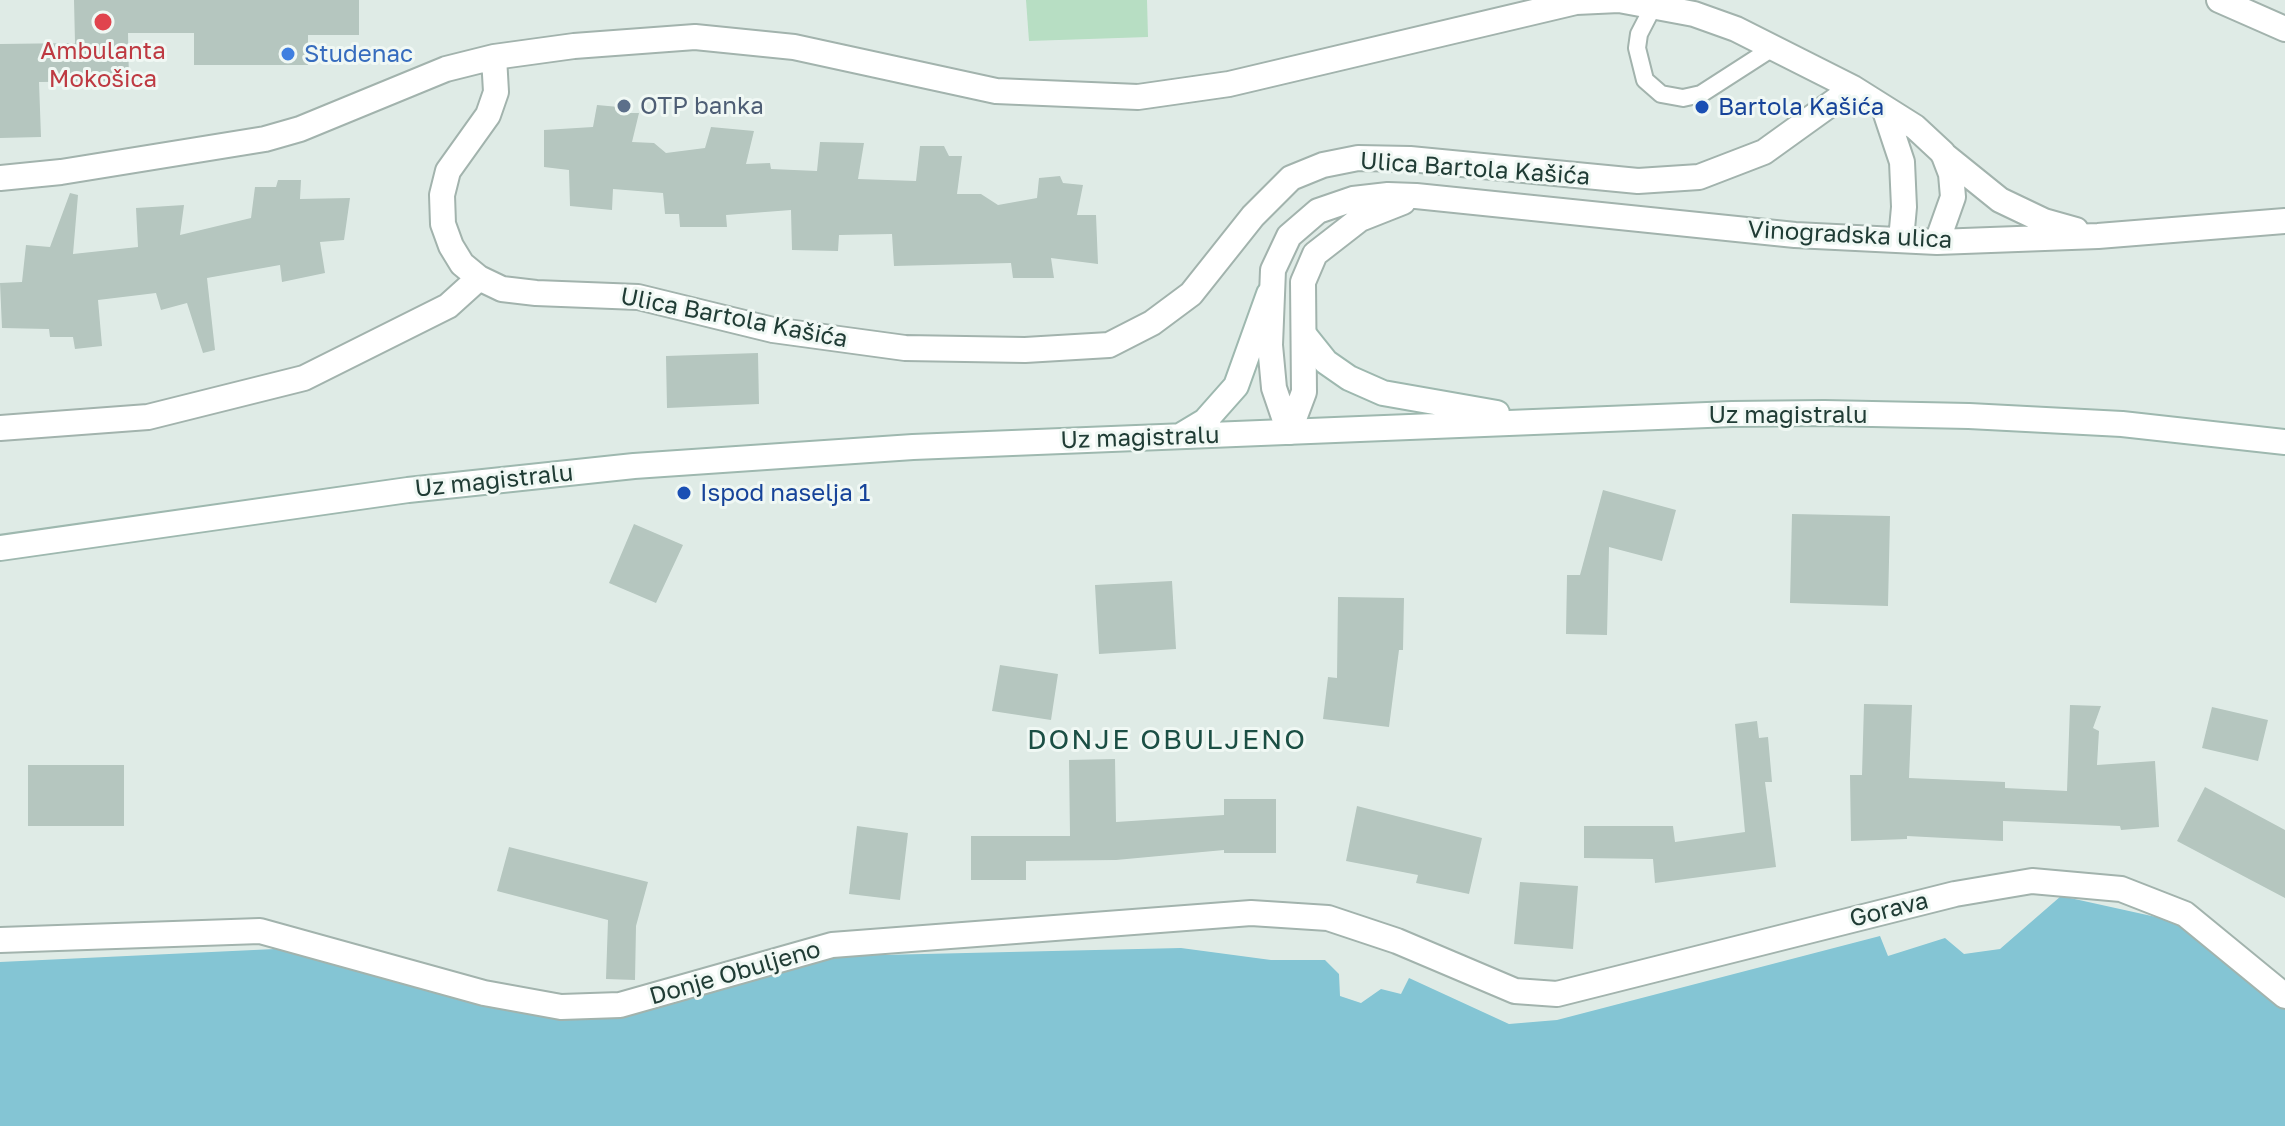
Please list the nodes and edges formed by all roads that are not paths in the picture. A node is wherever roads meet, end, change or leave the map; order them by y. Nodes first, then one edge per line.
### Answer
1 (2219, 0) edge
2 (1654, 5) junction
3 (2285, 29) edge
4 (1774, 47) junction
5 (494, 57) junction
6 (1853, 88) junction
7 (1885, 111) junction
8 (1943, 153) junction
9 (0, 178) edge
10 (1416, 196) junction
11 (2285, 221) edge
12 (2098, 236) junction
13 (1901, 240) junction
14 (1937, 242) junction
15 (479, 278) junction
16 (1269, 294) junction
17 (1306, 337) junction
18 (1559, 422) junction
19 (0, 428) edge
20 (1289, 432) junction
21 (1179, 437) junction
22 (2285, 442) edge
23 (0, 548) edge
24 (0, 940) edge
25 (1470, 972) joint
26 (2285, 996) edge

1 - 3 street
2 - 4 street
2 - 4 lane
2 - 5 street
4 - 6 street
5 - 9 street
5 - 15 street, Ulica Bartola Kašića
6 - 7 street
6 - 15 street, Ulica Bartola Kašića
7 - 8 street
7 - 13 street
8 - 12 street
8 - 14 street
10 - 13 street, Vinogradska ulica
10 - 16 street, Vinogradska ulica
10 - 17 street, Vinogradska ulica
11 - 12 street, Vinogradska ulica
12 - 14 street, Vinogradska ulica
13 - 14 street, Vinogradska ulica
15 - 19 street
16 - 20 street, Vinogradska ulica
16 - 21 street
17 - 18 street
17 - 20 street, Vinogradska ulica
18 - 20 street, Uz magistralu
18 - 22 street, Uz magistralu
20 - 21 street, Uz magistralu
21 - 23 street, Uz magistralu
24 - 25 street, Donje Obuljeno
25 - 26 street, Gorava

